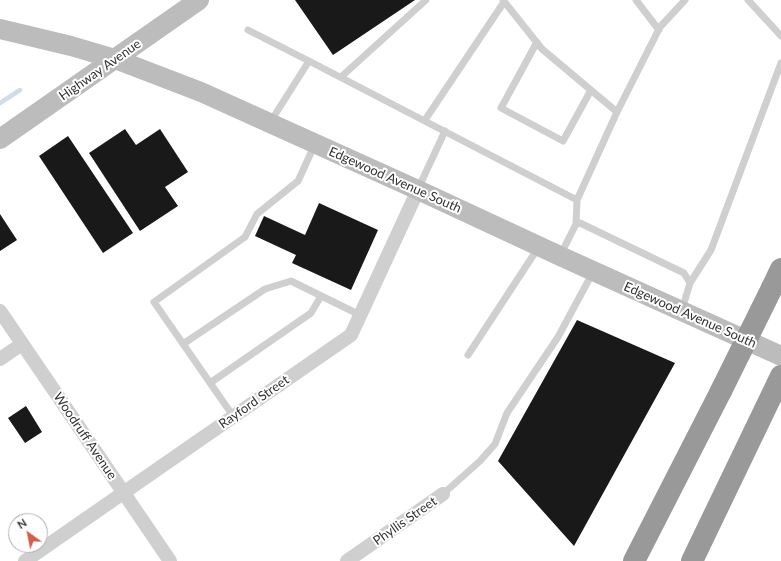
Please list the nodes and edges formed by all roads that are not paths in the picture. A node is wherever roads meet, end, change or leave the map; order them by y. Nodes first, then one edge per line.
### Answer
1 (199, 0) edge
2 (426, 0) edge
3 (636, 0) edge
4 (685, 0) edge
5 (748, 0) edge
6 (504, 1) edge
7 (0, 29) edge
8 (248, 30) dead end
9 (659, 30) junction
10 (781, 36) edge
11 (537, 42) junction
12 (115, 59) junction
13 (309, 61) junction
14 (781, 63) edge
15 (341, 76) junction
16 (591, 90) junction
17 (617, 112) junction
18 (425, 120) junction
19 (270, 123) junction
20 (445, 131) junction
21 (0, 139) edge
22 (315, 144) junction
23 (418, 190) junction
24 (577, 200) junction
25 (576, 224) junction
26 (538, 246) junction
27 (560, 256) junction
28 (593, 271) junction
29 (777, 278) edge
30 (690, 283) junction
31 (321, 296) junction
32 (0, 311) edge
33 (682, 311) junction
34 (360, 314) junction
35 (22, 344) junction
36 (183, 344) junction
37 (468, 355) dead end
38 (781, 356) edge
39 (0, 359) edge
40 (781, 376) edge
41 (210, 383) junction
42 (233, 416) junction
43 (123, 492) junction
44 (443, 494) joint
45 (25, 561) edge
46 (170, 561) edge
47 (347, 561) edge
48 (634, 561) edge
49 (692, 561) edge

1 - 12 main road, Highway Avenue
2 - 15 lane
3 - 9 lane
4 - 9 lane
5 - 10 lane
6 - 11 lane
6 - 18 lane
7 - 12 main road, Edgewood Avenue South
8 - 13 lane
9 - 17 lane
11 - 16 lane
11 - 16 lane
12 - 19 main road, Edgewood Avenue South
12 - 21 main road, Highway Avenue
13 - 15 lane
13 - 19 lane
14 - 30 lane
15 - 18 lane
16 - 17 lane
17 - 24 lane
18 - 20 lane
19 - 22 main road, Edgewood Avenue South
20 - 23 lane
20 - 24 lane
22 - 23 main road, Edgewood Avenue South
22 - 36 lane
23 - 26 main road, Edgewood Avenue South
23 - 34 street, Rayford Street
24 - 25 lane
25 - 27 lane
25 - 30 lane
26 - 27 main road, Edgewood Avenue South
26 - 37 lane
27 - 28 main road, Edgewood Avenue South
28 - 33 main road, Edgewood Avenue South
28 - 44 lane
29 - 48 highway, bridge
30 - 33 lane
31 - 34 lane
31 - 36 lane
31 - 41 lane
32 - 35 street, Woodruff Avenue
33 - 38 main road, Edgewood Avenue South
34 - 42 street, Rayford Street
35 - 39 street
35 - 43 street, Woodruff Avenue
36 - 41 lane
40 - 49 highway
41 - 42 lane
42 - 43 street, Rayford Street
43 - 45 street, Rayford Street
43 - 46 street, Woodruff Avenue
44 - 47 street, Phyllis Street

